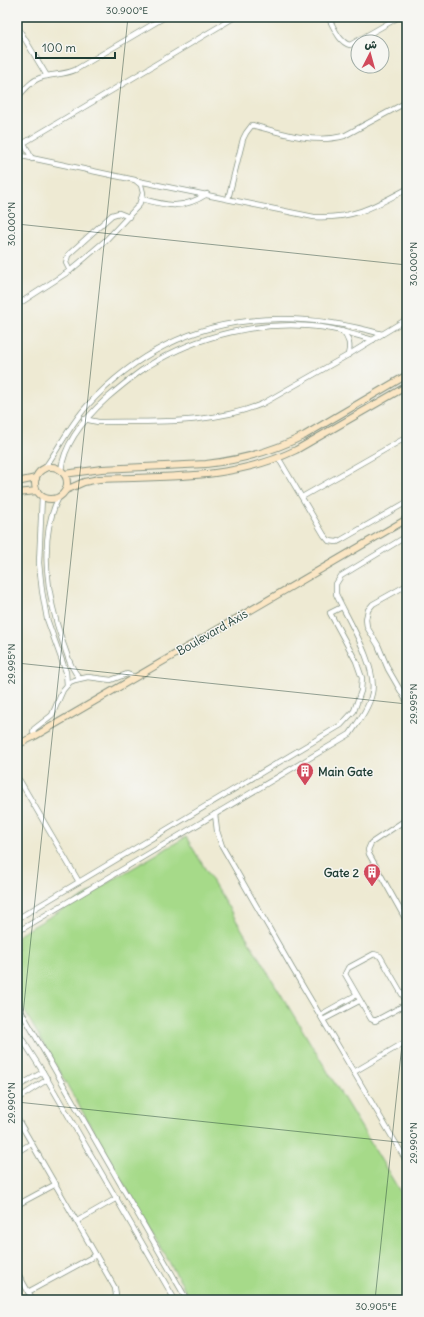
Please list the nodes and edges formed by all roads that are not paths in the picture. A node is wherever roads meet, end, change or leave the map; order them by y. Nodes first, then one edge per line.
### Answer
1 (165, 17) edge
2 (235, 17) edge
3 (328, 17) edge
4 (399, 17) edge
5 (17, 26) edge
6 (47, 76) junction
7 (17, 98) edge
8 (407, 102) edge
9 (24, 144) junction
10 (17, 147) edge
11 (17, 155) edge
12 (32, 159) junction
13 (135, 180) junction
14 (407, 189) edge
15 (207, 194) junction
16 (228, 199) junction
17 (142, 200) junction
18 (128, 217) junction
19 (70, 271) junction
20 (17, 305) edge
21 (407, 319) edge
22 (342, 331) junction
23 (382, 334) junction
24 (373, 340) junction
25 (348, 355) junction
26 (407, 375) edge
27 (407, 386) edge
28 (79, 416) junction
29 (85, 419) junction
30 (407, 436) edge
31 (279, 459) junction
32 (44, 469) junction
33 (63, 472) junction
34 (36, 478) junction
35 (17, 482) edge
36 (66, 490) junction
37 (37, 491) junction
38 (17, 493) edge
39 (42, 496) junction
40 (302, 497) junction
41 (58, 498) junction
42 (407, 502) edge
43 (407, 519) edge
44 (407, 537) edge
45 (407, 585) edge
46 (342, 607) junction
47 (135, 677) junction
48 (80, 678) junction
49 (67, 685) junction
50 (407, 702) edge
51 (35, 736) junction
52 (17, 745) edge
53 (20, 781) dead end
54 (215, 814) junction
55 (407, 819) edge
56 (79, 882) junction
57 (17, 919) edge
58 (407, 922) edge
59 (17, 932) edge
60 (356, 996) junction
61 (359, 1001) junction
62 (17, 1004) edge
63 (320, 1015) junction
64 (323, 1020) junction
65 (17, 1031) edge
66 (406, 1044) edge
67 (43, 1072) junction
68 (354, 1072) junction
69 (48, 1079) junction
70 (17, 1087) edge
71 (17, 1099) edge
72 (17, 1118) edge
73 (32, 1143) junction
74 (17, 1152) edge
75 (407, 1162) edge
76 (56, 1184) junction
77 (116, 1198) junction
78 (17, 1205) edge
79 (76, 1221) junction
80 (96, 1255) junction
81 (17, 1272) edge
82 (28, 1292) junction
83 (33, 1300) edge
84 (114, 1300) edge
85 (175, 1300) edge
86 (187, 1300) edge

1 - 6 street
2 - 9 street
3 - 4 street
5 - 6 street
6 - 7 street
8 - 16 street
9 - 10 street
9 - 12 street
11 - 12 street
12 - 13 street
13 - 15 street
13 - 17 street
14 - 16 street
15 - 16 street
15 - 17 street
17 - 18 street
18 - 19 street
18 - 19 street
19 - 20 street
21 - 23 street
22 - 24 street
22 - 25 street
22 - 29 street
23 - 24 street
23 - 28 street
24 - 25 street
25 - 29 street
26 - 33 street
27 - 31 street
28 - 29 street
28 - 32 street
29 - 33 street
30 - 40 street
31 - 36 street
31 - 40 street
32 - 33 street
32 - 34 street
33 - 36 street
34 - 35 street
34 - 37 street
36 - 41 street
37 - 38 street
37 - 39 street
39 - 41 street
39 - 49 street
40 - 42 street
41 - 48 street
43 - 47 street, Boulevard Axis
44 - 46 street
45 - 50 street
46 - 54 street
46 - 56 street
47 - 48 street
47 - 51 street, Boulevard Axis
48 - 49 street
49 - 51 street
51 - 52 street, Boulevard Axis
53 - 56 street
54 - 59 street
54 - 63 street
55 - 58 street
56 - 57 street
60 - 61 street
60 - 61 street
60 - 63 street
61 - 64 street
62 - 86 street
63 - 64 street
64 - 68 street
65 - 67 street
66 - 68 street
67 - 69 street
67 - 70 street
68 - 75 street
69 - 71 street
69 - 77 street
72 - 73 street
73 - 74 street
73 - 76 street
76 - 78 street
76 - 79 street
77 - 79 street
77 - 85 street
79 - 80 street
80 - 82 street
80 - 84 street
81 - 82 street
82 - 83 street

